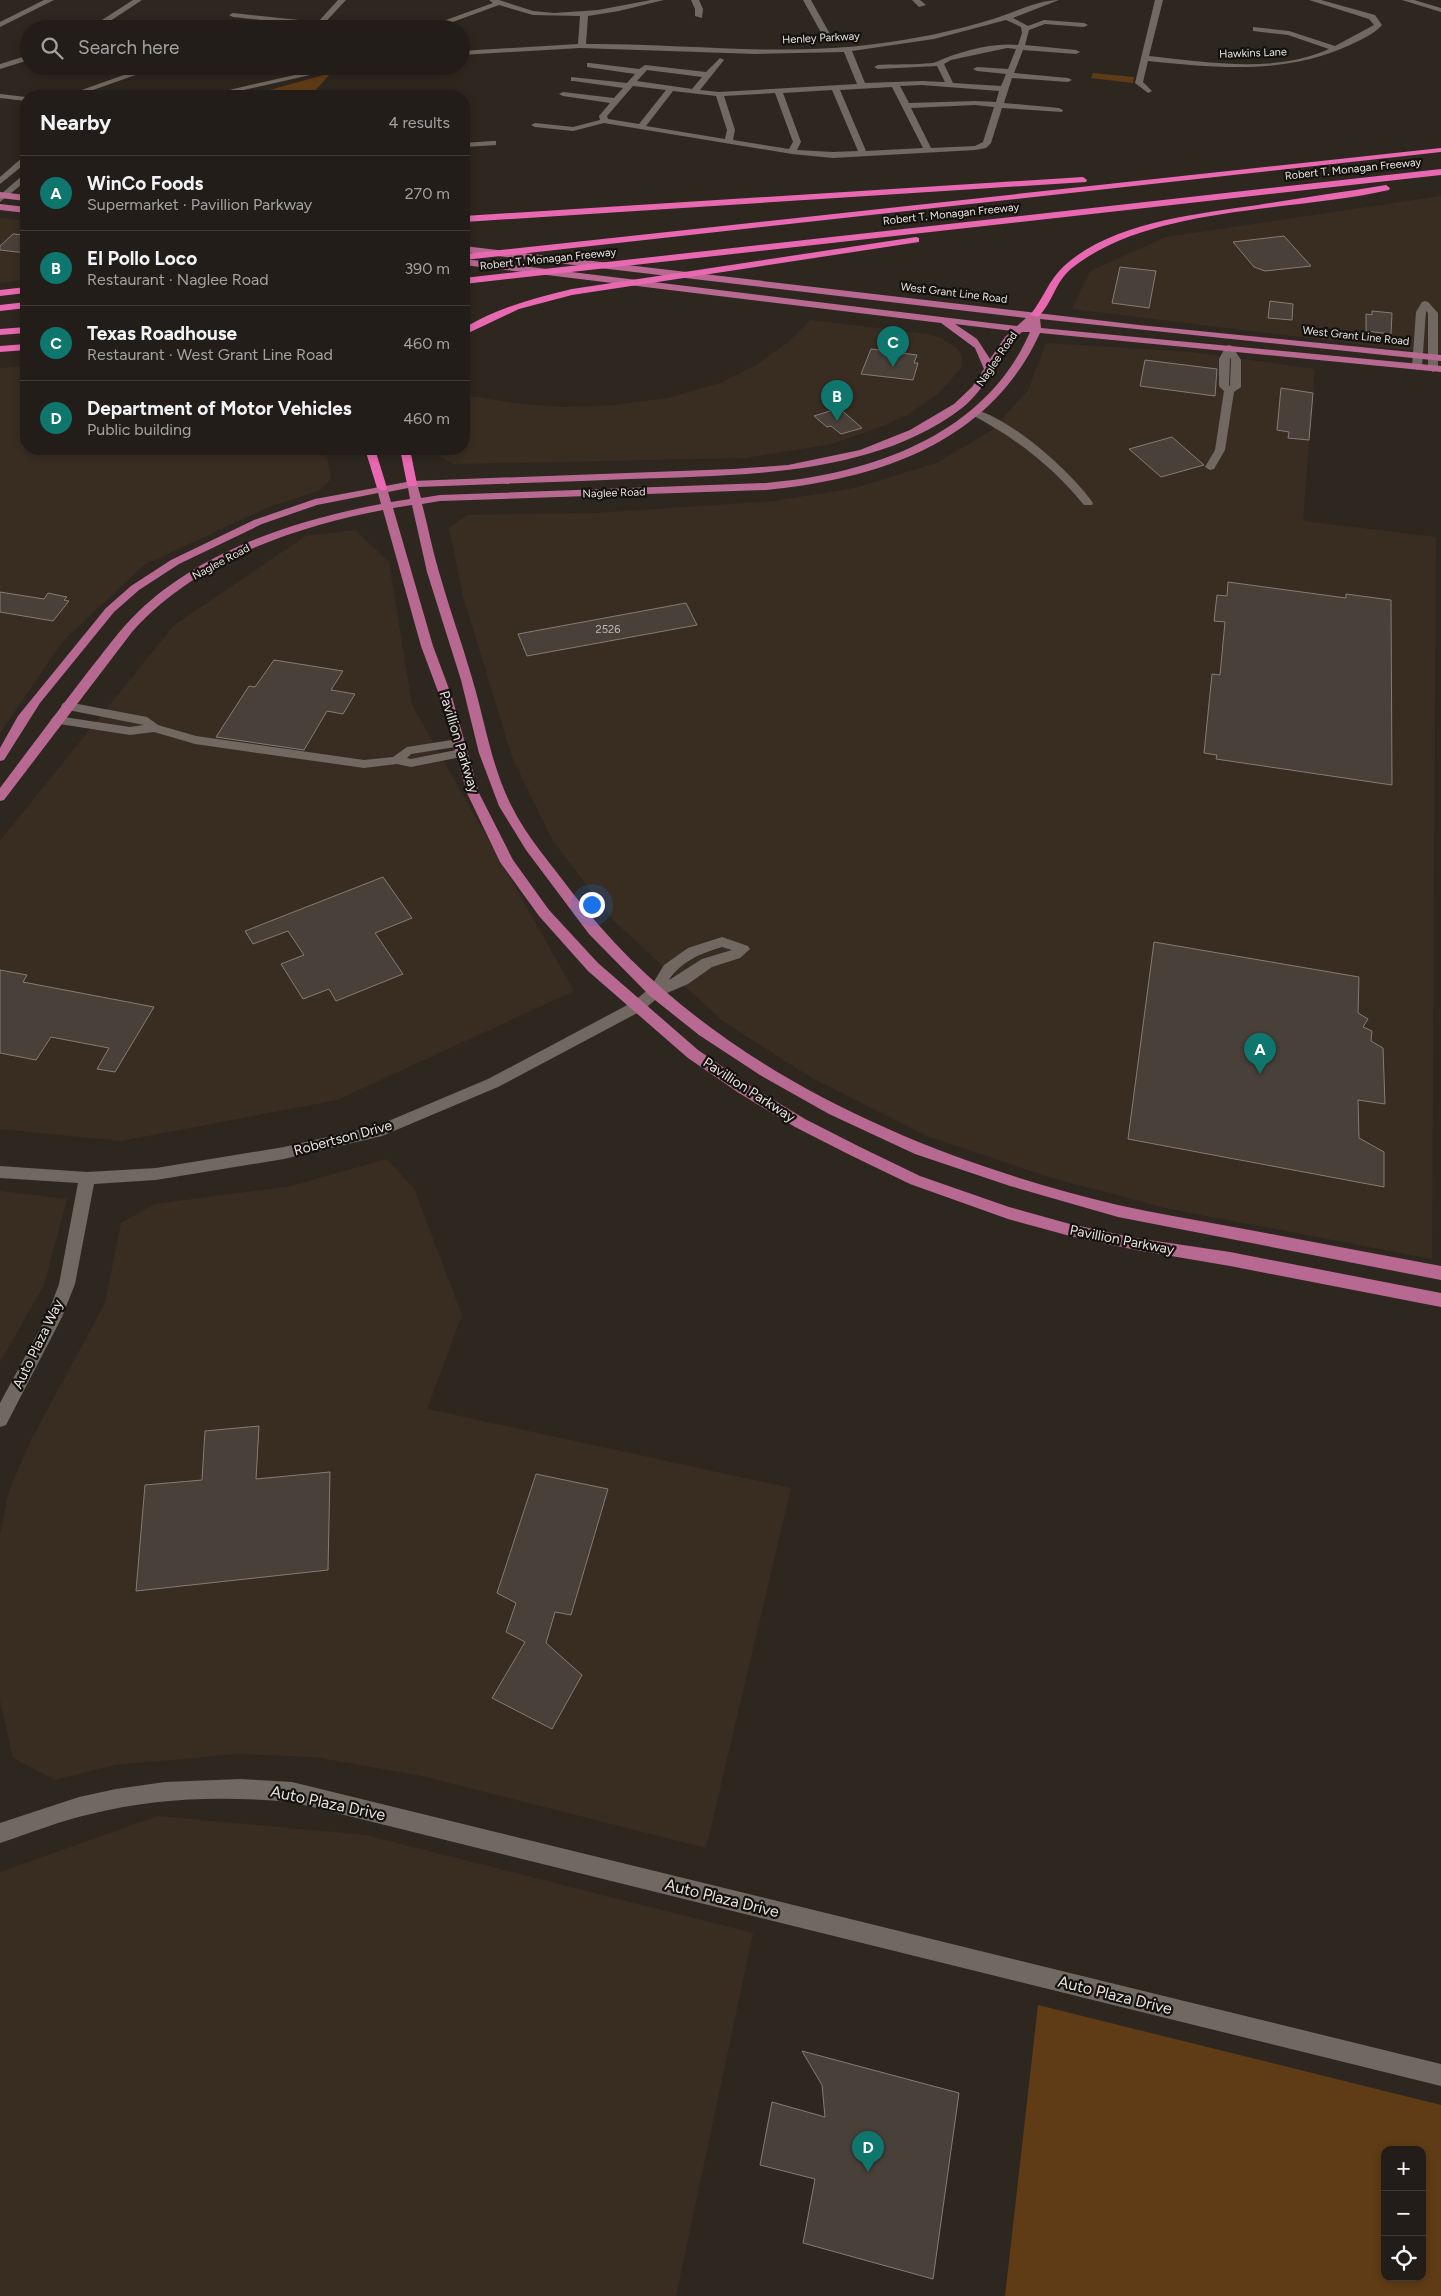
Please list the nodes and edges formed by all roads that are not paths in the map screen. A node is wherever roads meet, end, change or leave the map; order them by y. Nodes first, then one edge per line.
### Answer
1 (34, 0) edge
2 (50, 0) edge
3 (138, 0) edge
4 (342, 0) edge
5 (660, 0) edge
6 (695, 0) edge
7 (806, 0) edge
8 (1055, 0) edge
9 (1159, 0) edge
10 (1313, 0) edge
11 (1406, 0) edge
12 (496, 2) edge
13 (1441, 9) edge
14 (584, 14) junction
15 (233, 15) dead end
16 (699, 16) dead end
17 (0, 17) edge
18 (1008, 18) junction
19 (106, 20) edge
20 (271, 20) edge
21 (323, 20) edge
22 (449, 20) edge
23 (0, 25) edge
24 (1084, 25) dead end
25 (1026, 29) junction
26 (1256, 29) dead end
27 (826, 34) dead end
28 (582, 46) junction
29 (1021, 46) junction
30 (847, 49) junction
31 (1337, 49) junction
32 (470, 52) edge
33 (1076, 52) dead end
34 (1144, 58) junction
35 (20, 60) edge
36 (720, 60) dead end
37 (940, 64) junction
38 (590, 65) dead end
39 (0, 67) edge
40 (878, 67) dead end
41 (976, 68) dead end
42 (640, 72) junction
43 (1010, 73) junction
44 (131, 75) edge
45 (306, 75) edge
46 (708, 75) junction
47 (574, 79) dead end
48 (1068, 80) dead end
49 (950, 84) junction
50 (630, 85) junction
51 (895, 85) junction
52 (256, 86) junction
53 (862, 86) junction
54 (835, 88) junction
55 (671, 89) junction
56 (1004, 89) junction
57 (87, 90) edge
58 (236, 90) edge
59 (247, 90) edge
60 (778, 91) junction
61 (1148, 91) dead end
62 (694, 92) junction
63 (564, 94) dead end
64 (719, 94) junction
65 (0, 96) edge
66 (20, 98) edge
67 (616, 101) junction
68 (999, 104) junction
69 (906, 106) junction
70 (1059, 110) dead end
71 (604, 120) junction
72 (535, 124) dead end
73 (641, 127) junction
74 (729, 142) junction
75 (493, 143) dead end
76 (470, 145) edge
77 (929, 150) junction
78 (1441, 150) edge
79 (792, 152) junction
80 (864, 154) junction
81 (20, 164) edge
82 (1242, 172) junction
83 (1441, 172) edge
84 (1441, 180) edge
85 (0, 181) edge
86 (20, 182) edge
87 (2, 197) edge
88 (20, 198) edge
89 (0, 207) edge
90 (20, 209) edge
91 (1071, 213) junction
92 (470, 219) edge
93 (470, 250) edge
94 (470, 257) edge
95 (470, 263) edge
96 (470, 280) edge
97 (20, 291) edge
98 (0, 293) edge
99 (20, 306) edge
100 (0, 308) edge
101 (1035, 315) junction
102 (940, 320) junction
103 (1018, 328) junction
104 (470, 329) edge
105 (20, 330) edge
106 (1036, 330) junction
107 (0, 332) edge
108 (20, 347) edge
109 (1229, 348) junction
110 (0, 349) edge
111 (1417, 356) junction
112 (1437, 358) edge
113 (1417, 367) junction
114 (1437, 369) edge
115 (989, 370) junction
116 (976, 414) junction
117 (372, 455) edge
118 (405, 455) edge
119 (1210, 467) dead end
120 (412, 484) junction
121 (382, 488) junction
122 (415, 501) junction
123 (1088, 503) dead end
124 (387, 506) junction
125 (67, 706) junction
126 (57, 720) junction
127 (154, 728) junction
128 (460, 748) junction
129 (0, 757) edge
130 (0, 798) edge
131 (655, 992) junction
132 (638, 1006) junction
133 (0, 1172) edge
134 (87, 1178) junction
135 (1441, 1273) edge
136 (1441, 1300) edge
137 (0, 1420) edge
138 (0, 1834) edge
139 (1441, 2076) edge

1 - 17 street
2 - 23 street
3 - 19 street
4 - 21 street
5 - 14 street
6 - 16 street
7 - 27 street
8 - 18 street, Henley Parkway
9 - 34 street
10 - 31 street
11 - 13 street
12 - 14 street
12 - 22 street
14 - 28 street
15 - 20 street
18 - 25 street
18 - 30 street, Henley Parkway
24 - 25 street
25 - 29 street
26 - 31 street, Hawkins Lane
28 - 30 street, Henley Parkway
28 - 32 street, Henley Parkway
29 - 33 street
29 - 37 street
29 - 43 street
30 - 53 street
31 - 34 street, Hawkins Lane
34 - 61 street
35 - 39 street
36 - 46 street
37 - 40 street
37 - 49 street
38 - 42 street
41 - 43 street
42 - 46 street
42 - 50 street
43 - 48 street
43 - 56 street
44 - 57 street
45 - 52 street
46 - 62 street
47 - 50 street
49 - 51 street
49 - 56 street
50 - 55 street
50 - 67 street
51 - 53 street
51 - 69 street
52 - 58 street
52 - 59 street
53 - 54 street
54 - 60 street
54 - 80 street
55 - 62 street
55 - 73 street
56 - 68 street
60 - 64 street
60 - 79 street
62 - 64 street
63 - 67 street
64 - 74 street
65 - 66 street
67 - 71 street
68 - 69 street
68 - 70 street
68 - 77 street
69 - 77 street
71 - 72 street
71 - 73 street
73 - 74 street
74 - 79 street
75 - 76 street
77 - 80 street
78 - 82 highway, Robert T. Monagan Freeway
79 - 80 street
81 - 85 street
82 - 92 highway
82 - 94 highway, Robert T. Monagan Freeway
83 - 91 highway, Robert T. Monagan Freeway
84 - 101 highway
86 - 87 street
87 - 88 main road
89 - 90 main road
91 - 96 highway, Robert T. Monagan Freeway
91 - 104 highway
93 - 101 main road, West Grant Line Road
95 - 102 main road, West Grant Line Road
97 - 98 highway
99 - 100 highway
101 - 103 main road, Naglee Road
101 - 106 main road, Naglee Road
101 - 111 main road, West Grant Line Road
102 - 103 main road, West Grant Line Road
102 - 115 main road
103 - 106 main road, West Grant Line Road
103 - 115 main road, Naglee Road
105 - 107 highway
106 - 109 main road, West Grant Line Road
106 - 116 main road, Naglee Road
108 - 110 highway
109 - 113 main road, West Grant Line Road
109 - 119 street
111 - 112 main road, West Grant Line Road
111 - 112 street
111 - 113 street
112 - 114 street
113 - 114 main road, West Grant Line Road
115 - 120 main road, Naglee Road
116 - 122 main road, Naglee Road
116 - 123 street
117 - 121 highway
118 - 120 highway
120 - 121 main road, Naglee Road
120 - 122 main road, Pavillion Parkway
121 - 124 main road, Pavillion Parkway
121 - 129 main road, Naglee Road
122 - 124 main road, Naglee Road
122 - 131 main road, Pavillion Parkway
124 - 125 main road, Naglee Road
124 - 128 main road, Pavillion Parkway
125 - 126 main road, Naglee Road
125 - 127 street
126 - 127 street
126 - 130 main road, Naglee Road
127 - 128 street
128 - 132 main road, Pavillion Parkway
131 - 131 street, Robertson Drive
131 - 132 street, Robertson Drive
131 - 135 main road, Pavillion Parkway
132 - 134 street, Robertson Drive
132 - 136 main road, Pavillion Parkway
133 - 134 street, Robertson Drive
134 - 137 street, Auto Plaza Way
138 - 139 street, Auto Plaza Drive

